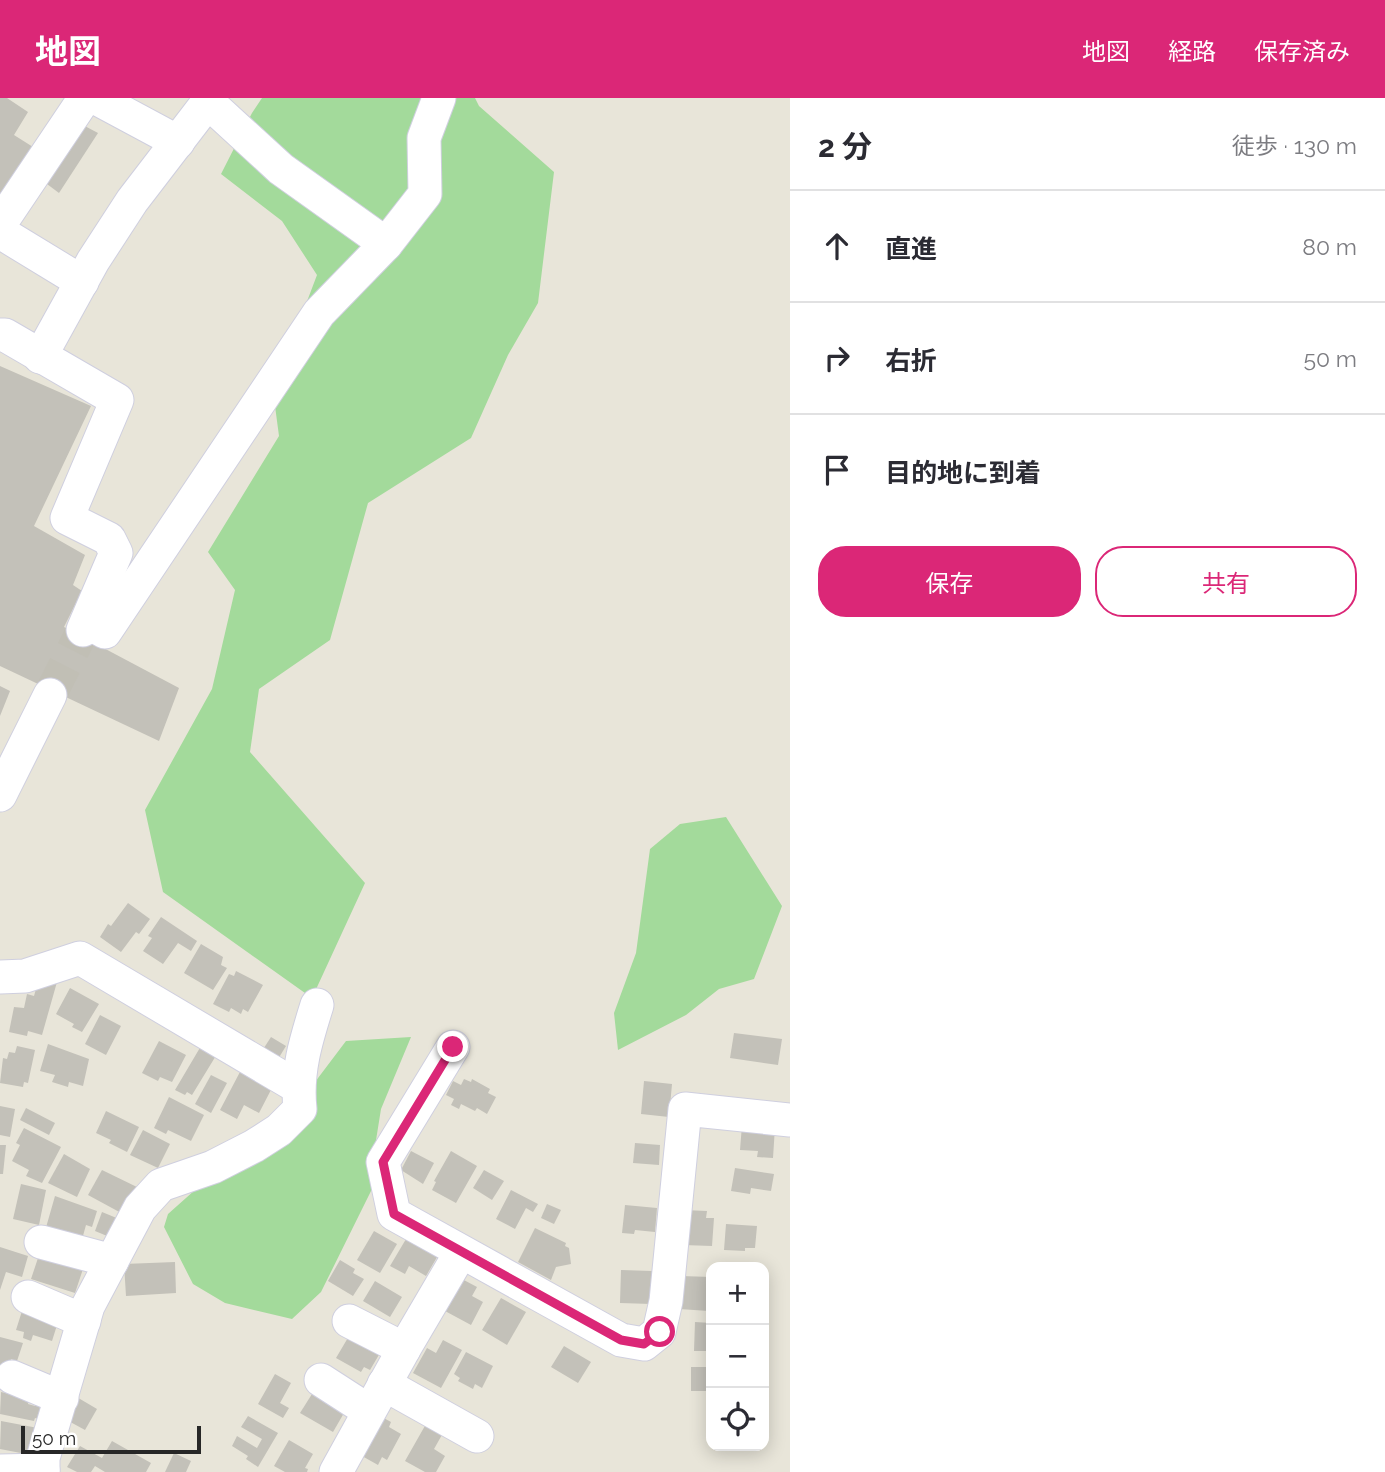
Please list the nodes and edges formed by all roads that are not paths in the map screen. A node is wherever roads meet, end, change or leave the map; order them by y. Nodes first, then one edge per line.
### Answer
1 (88, 98) edge
2 (96, 98) edge
3 (439, 98) edge
4 (210, 100) edge
5 (177, 142) junction
6 (0, 224) edge
7 (0, 232) edge
8 (386, 244) junction
9 (82, 282) junction
10 (0, 335) edge
11 (40, 357) junction
12 (50, 695) tunnel mouth
13 (0, 795) edge
14 (0, 977) edge
15 (317, 1005) dead end
16 (453, 1047) dead end
17 (298, 1087) junction
18 (790, 1120) edge
19 (41, 1242) dead end
20 (461, 1252) junction
21 (112, 1261) junction
22 (28, 1297) dead end
23 (84, 1321) junction
24 (349, 1321) dead end
25 (404, 1349) junction
26 (12, 1377) dead end
27 (321, 1380) dead end
28 (377, 1397) junction
29 (62, 1398) junction
30 (477, 1436) dead end
31 (0, 1471) edge
32 (43, 1471) edge
33 (336, 1472) edge

1 - 6 street
2 - 5 street
3 - 8 street
4 - 5 street
4 - 8 street
5 - 9 street
7 - 9 street
8 - 11 street
9 - 11 street
10 - 11 street
12 - 13 street
14 - 17 street
15 - 17 street
16 - 20 street
17 - 21 street
18 - 20 street
19 - 21 street
20 - 25 street
21 - 23 street
22 - 23 street
23 - 29 street
24 - 25 street
25 - 28 street
26 - 29 street
27 - 28 street
28 - 30 street
28 - 33 street
29 - 32 street
31 - 32 street

